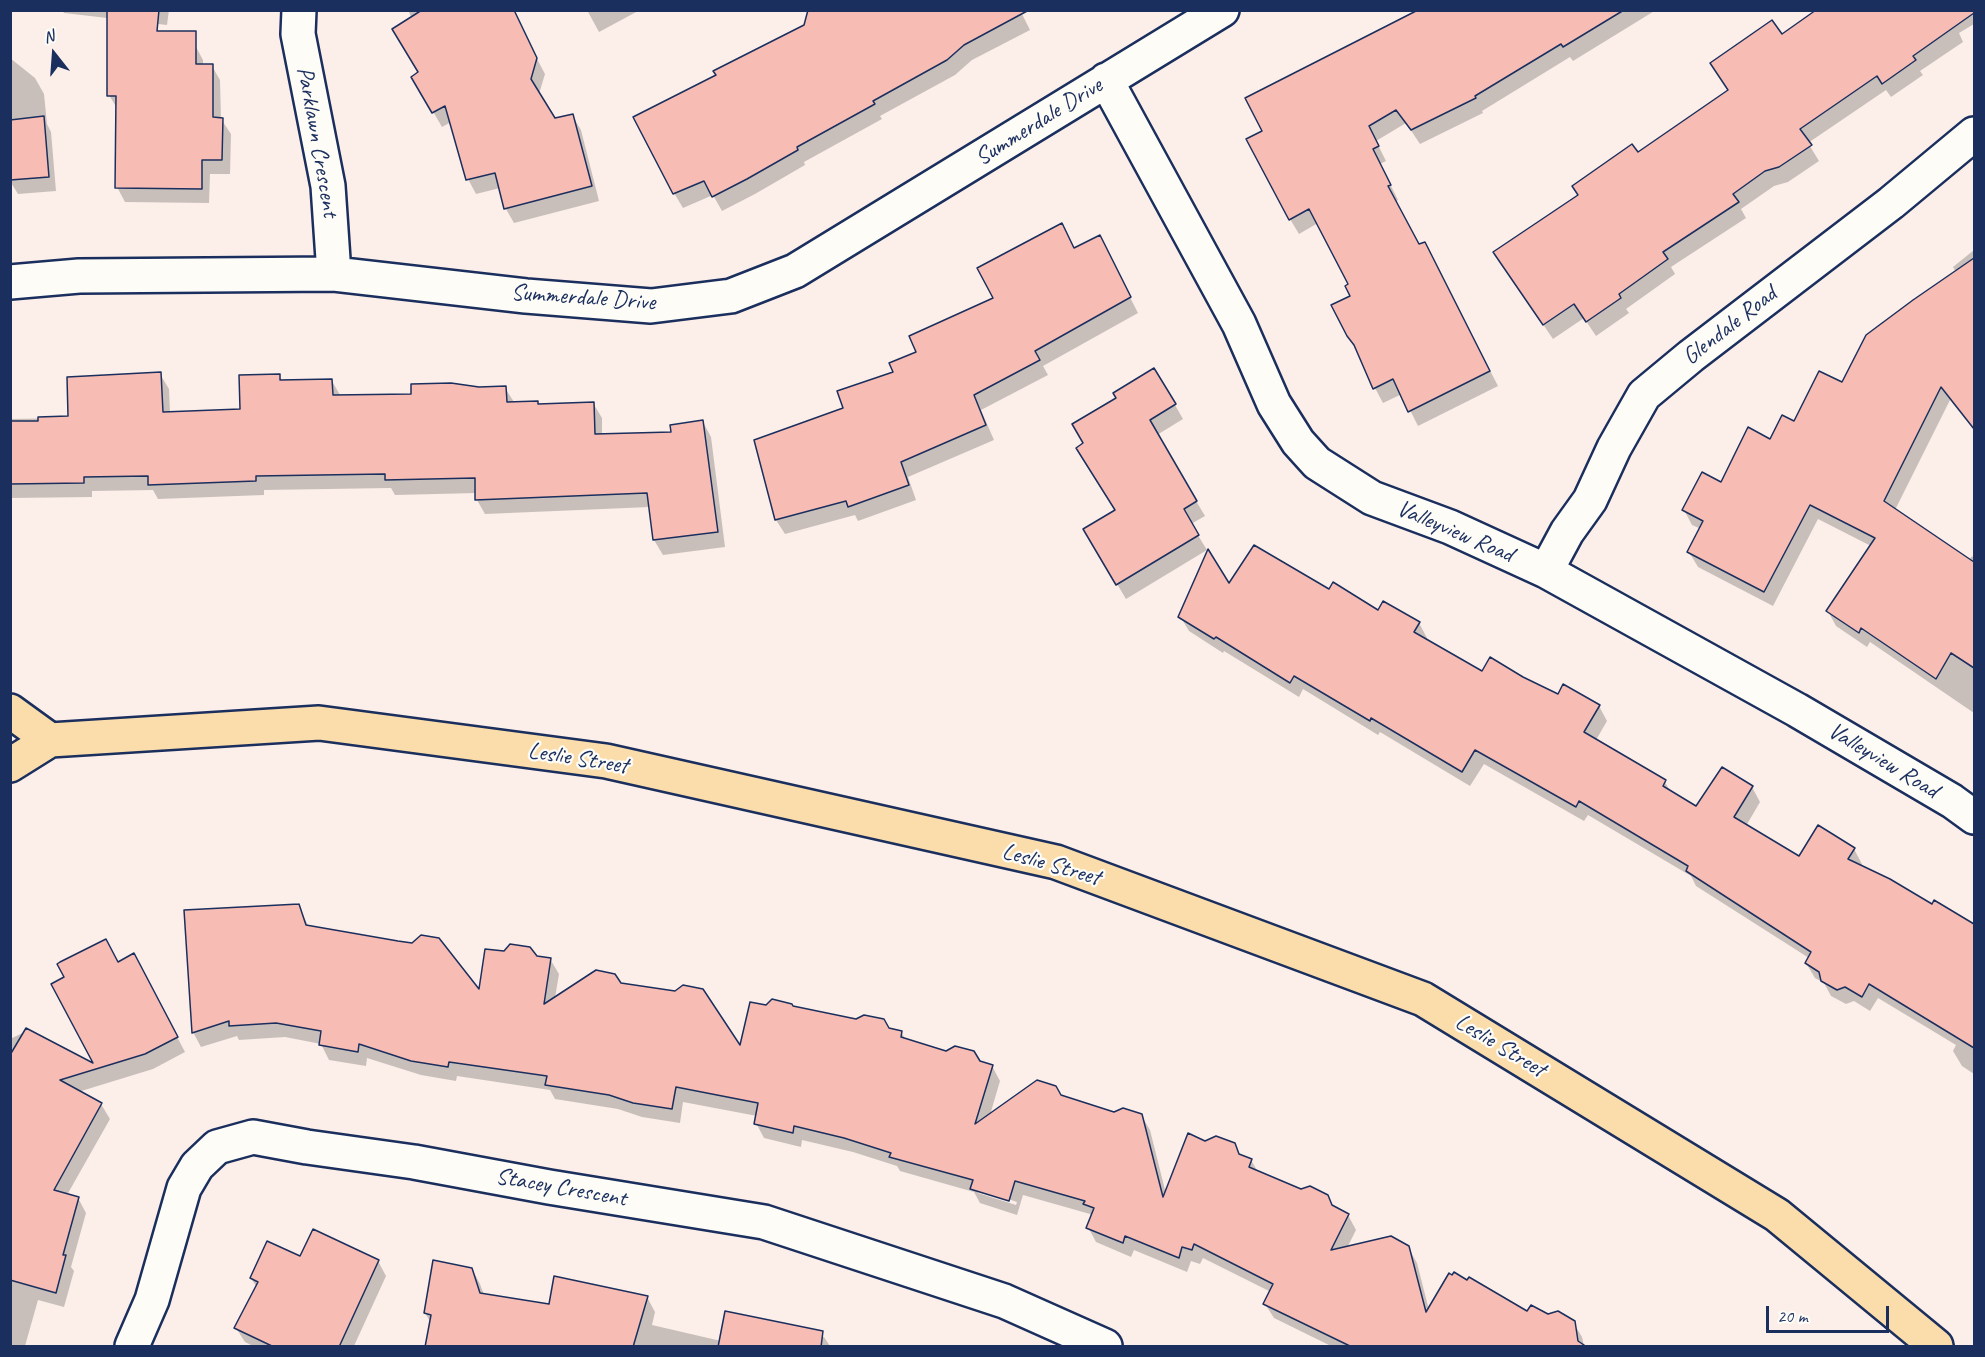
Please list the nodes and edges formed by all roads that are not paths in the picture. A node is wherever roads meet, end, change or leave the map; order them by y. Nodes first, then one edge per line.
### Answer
1 (299, 10) edge
2 (1222, 10) edge
3 (1106, 80) junction
4 (1974, 134) edge
5 (334, 274) junction
6 (10, 282) edge
7 (1546, 571) junction
8 (10, 711) edge
9 (50, 740) junction
10 (10, 765) edge
11 (1974, 817) edge
12 (132, 1347) edge
13 (1105, 1347) edge
14 (1936, 1347) edge

1 - 5 street, Parklawn Crescent
2 - 3 street, Summerdale Drive
3 - 5 street, Summerdale Drive
3 - 7 street, Valleyview Road
4 - 7 street, Glendale Road
5 - 6 street, Summerdale Drive
7 - 11 street, Valleyview Road
8 - 9 main road
9 - 10 main road, Leslie Street
9 - 14 main road, Leslie Street
12 - 13 street, Stacey Crescent

